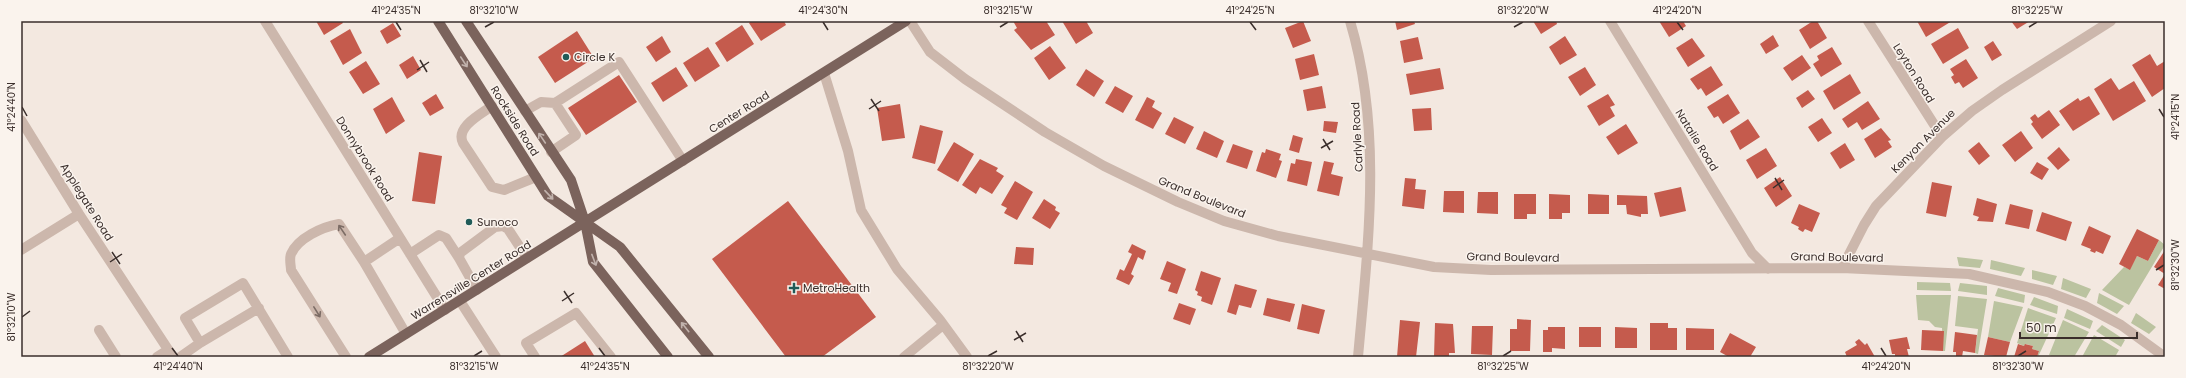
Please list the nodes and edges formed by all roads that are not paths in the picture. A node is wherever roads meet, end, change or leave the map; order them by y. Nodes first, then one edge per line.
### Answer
1 (265, 21) edge
2 (438, 21) edge
3 (466, 21) edge
4 (906, 21) edge
5 (910, 21) edge
6 (1350, 21) edge
7 (1610, 21) edge
8 (1868, 21) edge
9 (2111, 21) edge
10 (824, 74) junction
11 (555, 103) junction
12 (492, 106) junction
13 (524, 112) junction
14 (21, 120) edge
15 (1942, 137) junction
16 (551, 152) junction
17 (683, 161) junction
18 (536, 177) junction
19 (79, 214) junction
20 (585, 222) junction
21 (400, 238) junction
22 (21, 250) edge
23 (410, 254) junction
24 (1368, 254) junction
25 (459, 258) junction
26 (527, 258) junction
27 (364, 262) junction
28 (1842, 268) junction
29 (1768, 269) junction
30 (477, 290) junction
31 (460, 301) junction
32 (259, 308) junction
33 (445, 310) junction
34 (943, 325) junction
35 (98, 330) dead end
36 (406, 334) junction
37 (200, 343) junction
38 (170, 353) edge
39 (376, 355) edge
40 (116, 357) edge
41 (157, 357) edge
42 (180, 357) edge
43 (288, 357) edge
44 (346, 357) edge
45 (496, 357) edge
46 (535, 357) edge
47 (611, 357) edge
48 (668, 357) edge
49 (709, 357) edge
50 (904, 357) edge
51 (967, 357) edge
52 (1358, 357) edge
53 (2165, 357) edge

1 - 21 street, Donnybrook Road
2 -> 12 main road, Rockside Road
3 - 13 main road, Rockside Road
4 - 10 main road, Center Road
5 - 24 street, Grand Boulevard
6 - 24 street, Carlyle Road
7 - 29 street, Natalie Road
8 - 15 street, Leyton Road
9 - 15 street, Kenyon Avenue
10 - 17 main road, Center Road
10 - 34 street
11 - 13 street
11 - 16 street
11 - 17 street
12 - 18 main road, Rockside Road
12 - 18 street
16 -> 13 main road, Rockside Road
14 - 19 street, Applegate Road
15 - 28 street, Kenyon Avenue
16 - 20 main road, Rockside Road
17 - 20 main road, Center Road
18 -> 20 main road, Rockside Road
19 - 22 street
19 - 38 street, Applegate Road
20 - 26 main road, Warrensville Center Road
20 -> 48 main road, Rockside Road
49 -> 20 main road, Rockside Road
21 - 23 street, Donnybrook Road
21 - 27 street
23 - 25 street
23 - 33 street, Donnybrook Road
24 - 29 street, Grand Boulevard
24 - 52 street, Carlyle Road
25 - 26 street
25 - 30 street
26 - 30 main road, Warrensville Center Road
27 - 36 street
27 -> 44 street
28 - 29 street, Grand Boulevard
28 - 53 street, Grand Boulevard
30 - 31 main road, Warrensville Center Road
31 - 33 main road, Warrensville Center Road
31 - 45 street
32 - 37 street
32 - 37 street
32 - 43 street
33 - 36 main road, Warrensville Center Road
34 - 50 street
34 - 51 street
35 - 40 street
36 - 39 main road, Warrensville Center Road
37 - 42 street
38 - 41 street
46 - 47 street

